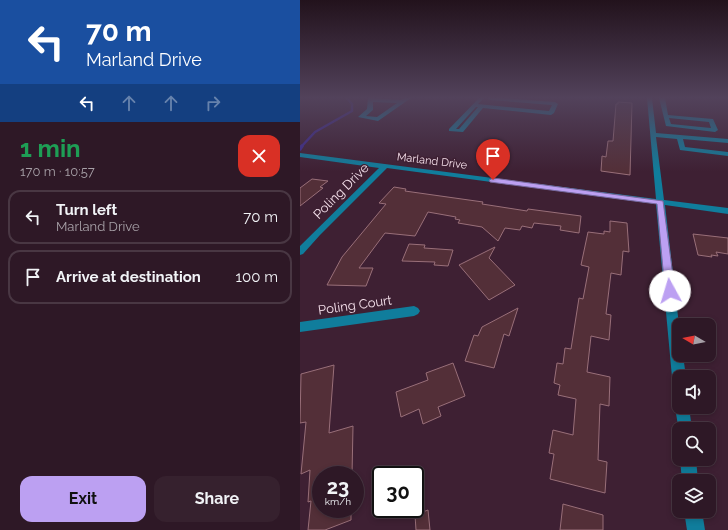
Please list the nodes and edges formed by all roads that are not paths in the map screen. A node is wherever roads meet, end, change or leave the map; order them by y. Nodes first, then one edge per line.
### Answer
1 (458, 123) edge
2 (468, 123) edge
3 (652, 123) edge
4 (667, 123) edge
5 (712, 123) edge
6 (715, 130) junction
7 (653, 133) junction
8 (679, 136) junction
9 (720, 140) junction
10 (728, 141) edge
11 (728, 154) edge
12 (300, 155) edge
13 (385, 166) junction
14 (661, 202) junction
15 (728, 210) edge
16 (300, 252) edge
17 (414, 311) dead end
18 (300, 327) edge
19 (678, 370) edge
20 (695, 518) edge
21 (696, 530) edge

1 - 2 street
3 - 7 street
4 - 6 street
5 - 6 street
6 - 9 street
7 - 8 street
7 - 14 street
8 - 9 street
8 - 11 street
9 - 10 street
12 - 13 street, Marland Drive
13 - 14 street, Marland Drive
13 - 16 street, Poling Drive
14 - 15 street, Marland Drive
14 - 19 street
17 - 18 street, Poling Court
20 - 21 street

